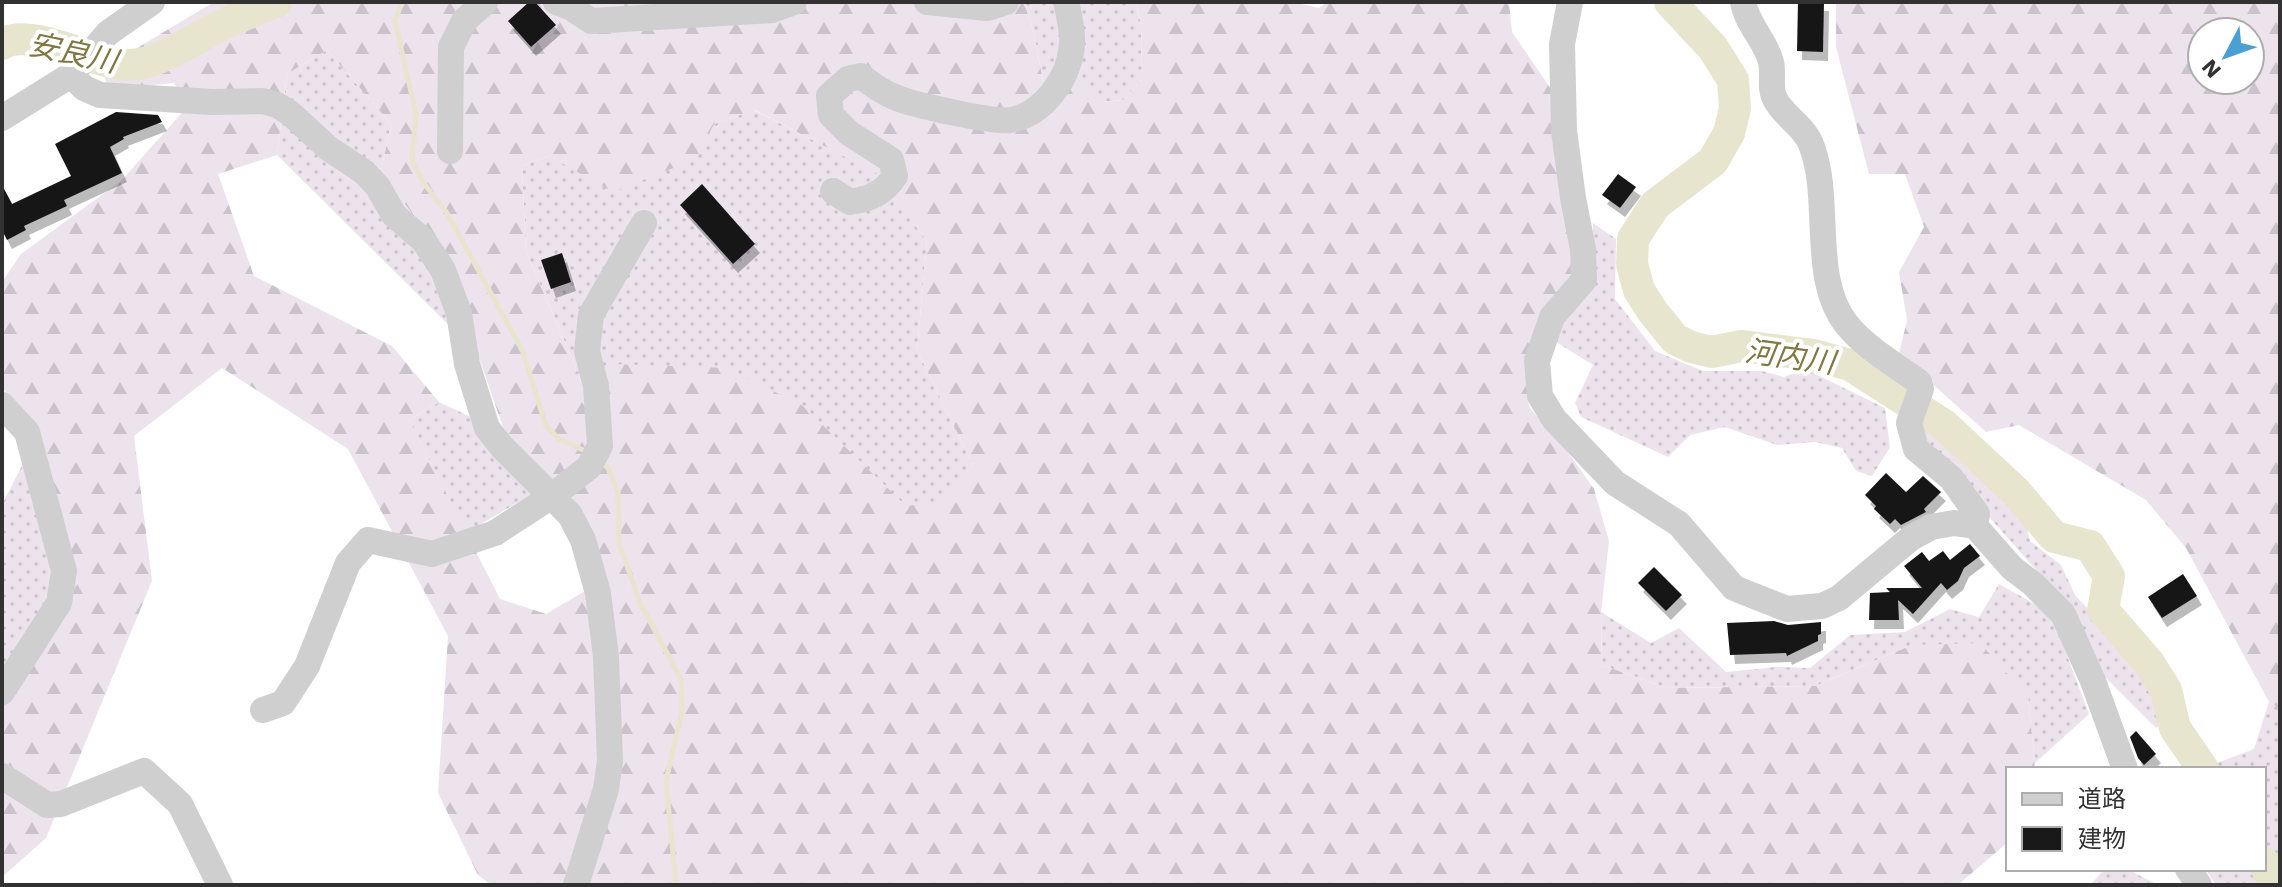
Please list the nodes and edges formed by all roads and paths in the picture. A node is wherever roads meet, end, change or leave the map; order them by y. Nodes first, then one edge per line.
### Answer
1 (152, 2) edge
2 (485, 2) edge
3 (556, 2) edge
4 (794, 2) edge
5 (927, 2) edge
6 (1006, 2) edge
7 (1066, 2) edge
8 (1570, 2) edge
9 (1743, 2) edge
10 (74, 71) junction
11 (2, 118) edge
12 (450, 151) dead end
13 (833, 191) dead end
14 (644, 223) dead end
15 (2, 405) edge
16 (552, 496) junction
17 (1975, 526) junction
18 (2, 692) edge
19 (263, 710) dead end
20 (2124, 767) edge
21 (2, 776) edge
22 (220, 885) edge
23 (576, 885) edge

1 - 10 street
2 - 12 street
3 - 4 street
5 - 6 street
7 - 13 street
8 - 17 street
9 - 17 street
10 - 11 street
10 - 16 street
14 - 16 street
15 - 18 street
16 - 19 street
16 - 23 street
17 - 20 street
21 - 22 street

